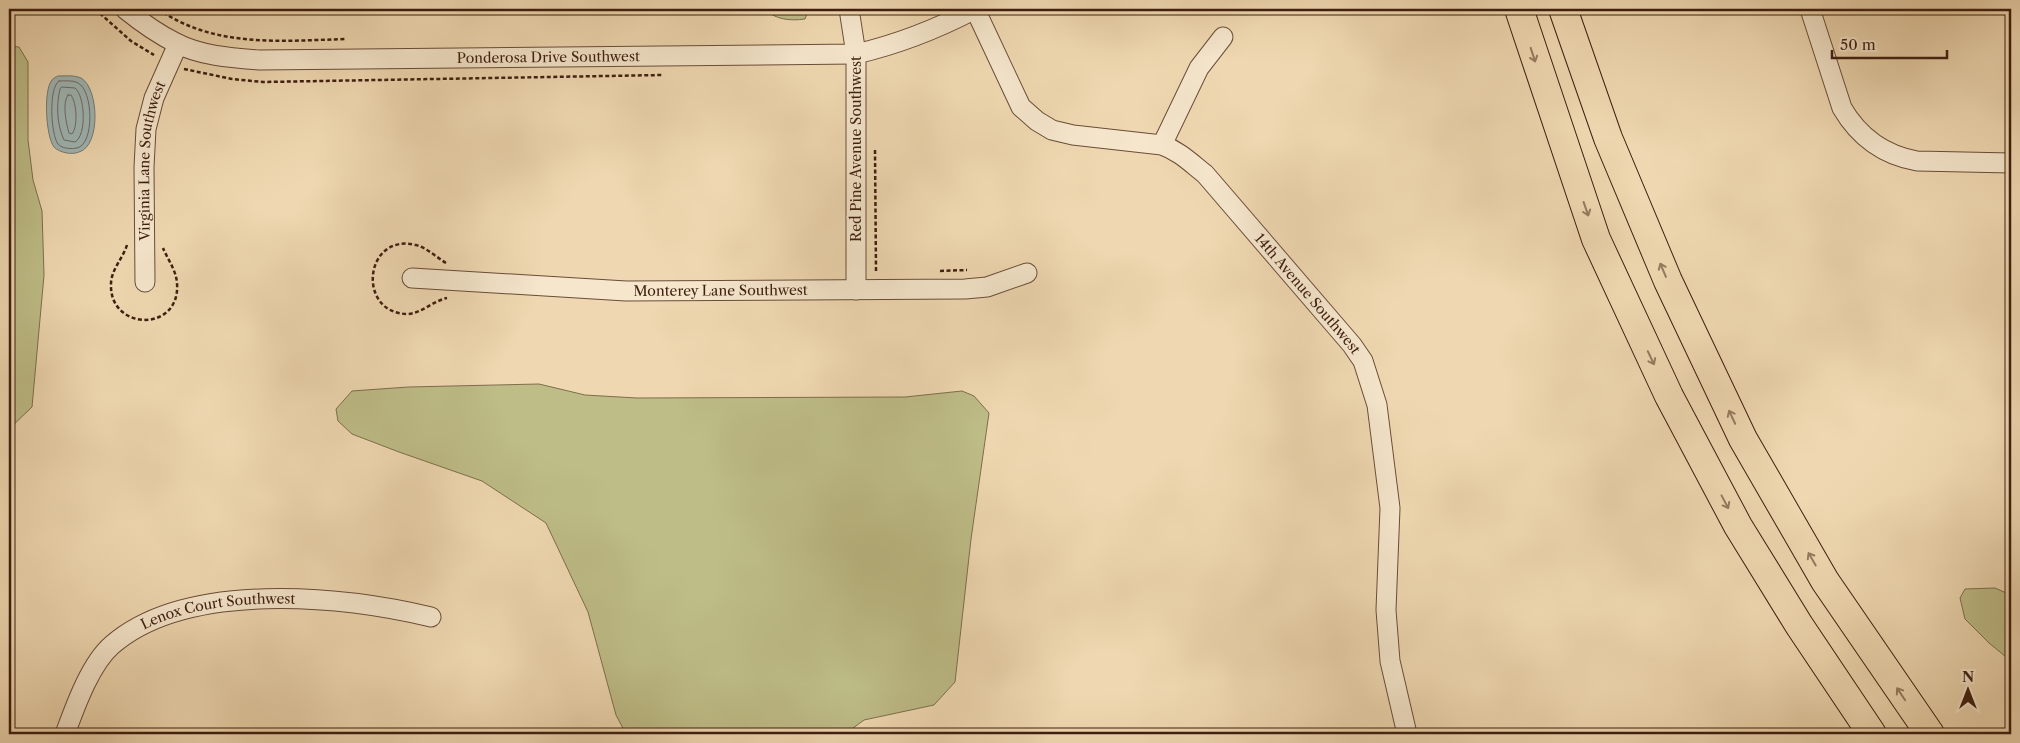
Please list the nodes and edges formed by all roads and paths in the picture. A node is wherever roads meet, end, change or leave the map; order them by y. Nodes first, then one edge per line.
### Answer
1 (95, 9) edge
2 (125, 9) edge
3 (158, 9) edge
4 (849, 9) edge
5 (975, 9) edge
6 (1519, 9) edge
7 (1563, 9) edge
8 (1810, 9) edge
9 (1223, 36) dead end
10 (345, 39) dead end
11 (178, 44) junction
12 (856, 54) junction
13 (155, 56) dead end
14 (185, 69) dead end
15 (669, 74) dead end
16 (874, 143) dead end
17 (1162, 145) junction
18 (2011, 163) edge
19 (448, 264) dead end
20 (876, 271) dead end
21 (1027, 273) dead end
22 (412, 278) dead end
23 (372, 279) dead end
24 (145, 282) dead end
25 (856, 290) junction
26 (431, 617) dead end
27 (65, 734) edge
28 (1408, 734) edge
29 (1872, 734) edge
30 (1930, 734) edge

1 - 13 path
2 - 11 street, Ponderosa Drive Southwest
3 - 10 path
4 - 12 street, Red Pine Avenue Southwest
5 - 12 street, Ponderosa Drive Southwest
5 - 17 street, 14th Avenue Southwest
6 -> 29 highway
30 -> 7 highway
8 - 18 street
9 - 17 street
11 - 12 street, Ponderosa Drive Southwest
11 - 24 street, Virginia Lane Southwest
12 - 25 street, Red Pine Avenue Southwest
14 - 15 path
16 - 20 path
17 - 28 street, 14th Avenue Southwest
19 - 23 path
21 - 25 street, Monterey Lane Southwest
22 - 25 street, Monterey Lane Southwest
26 - 27 street, Lenox Court Southwest

